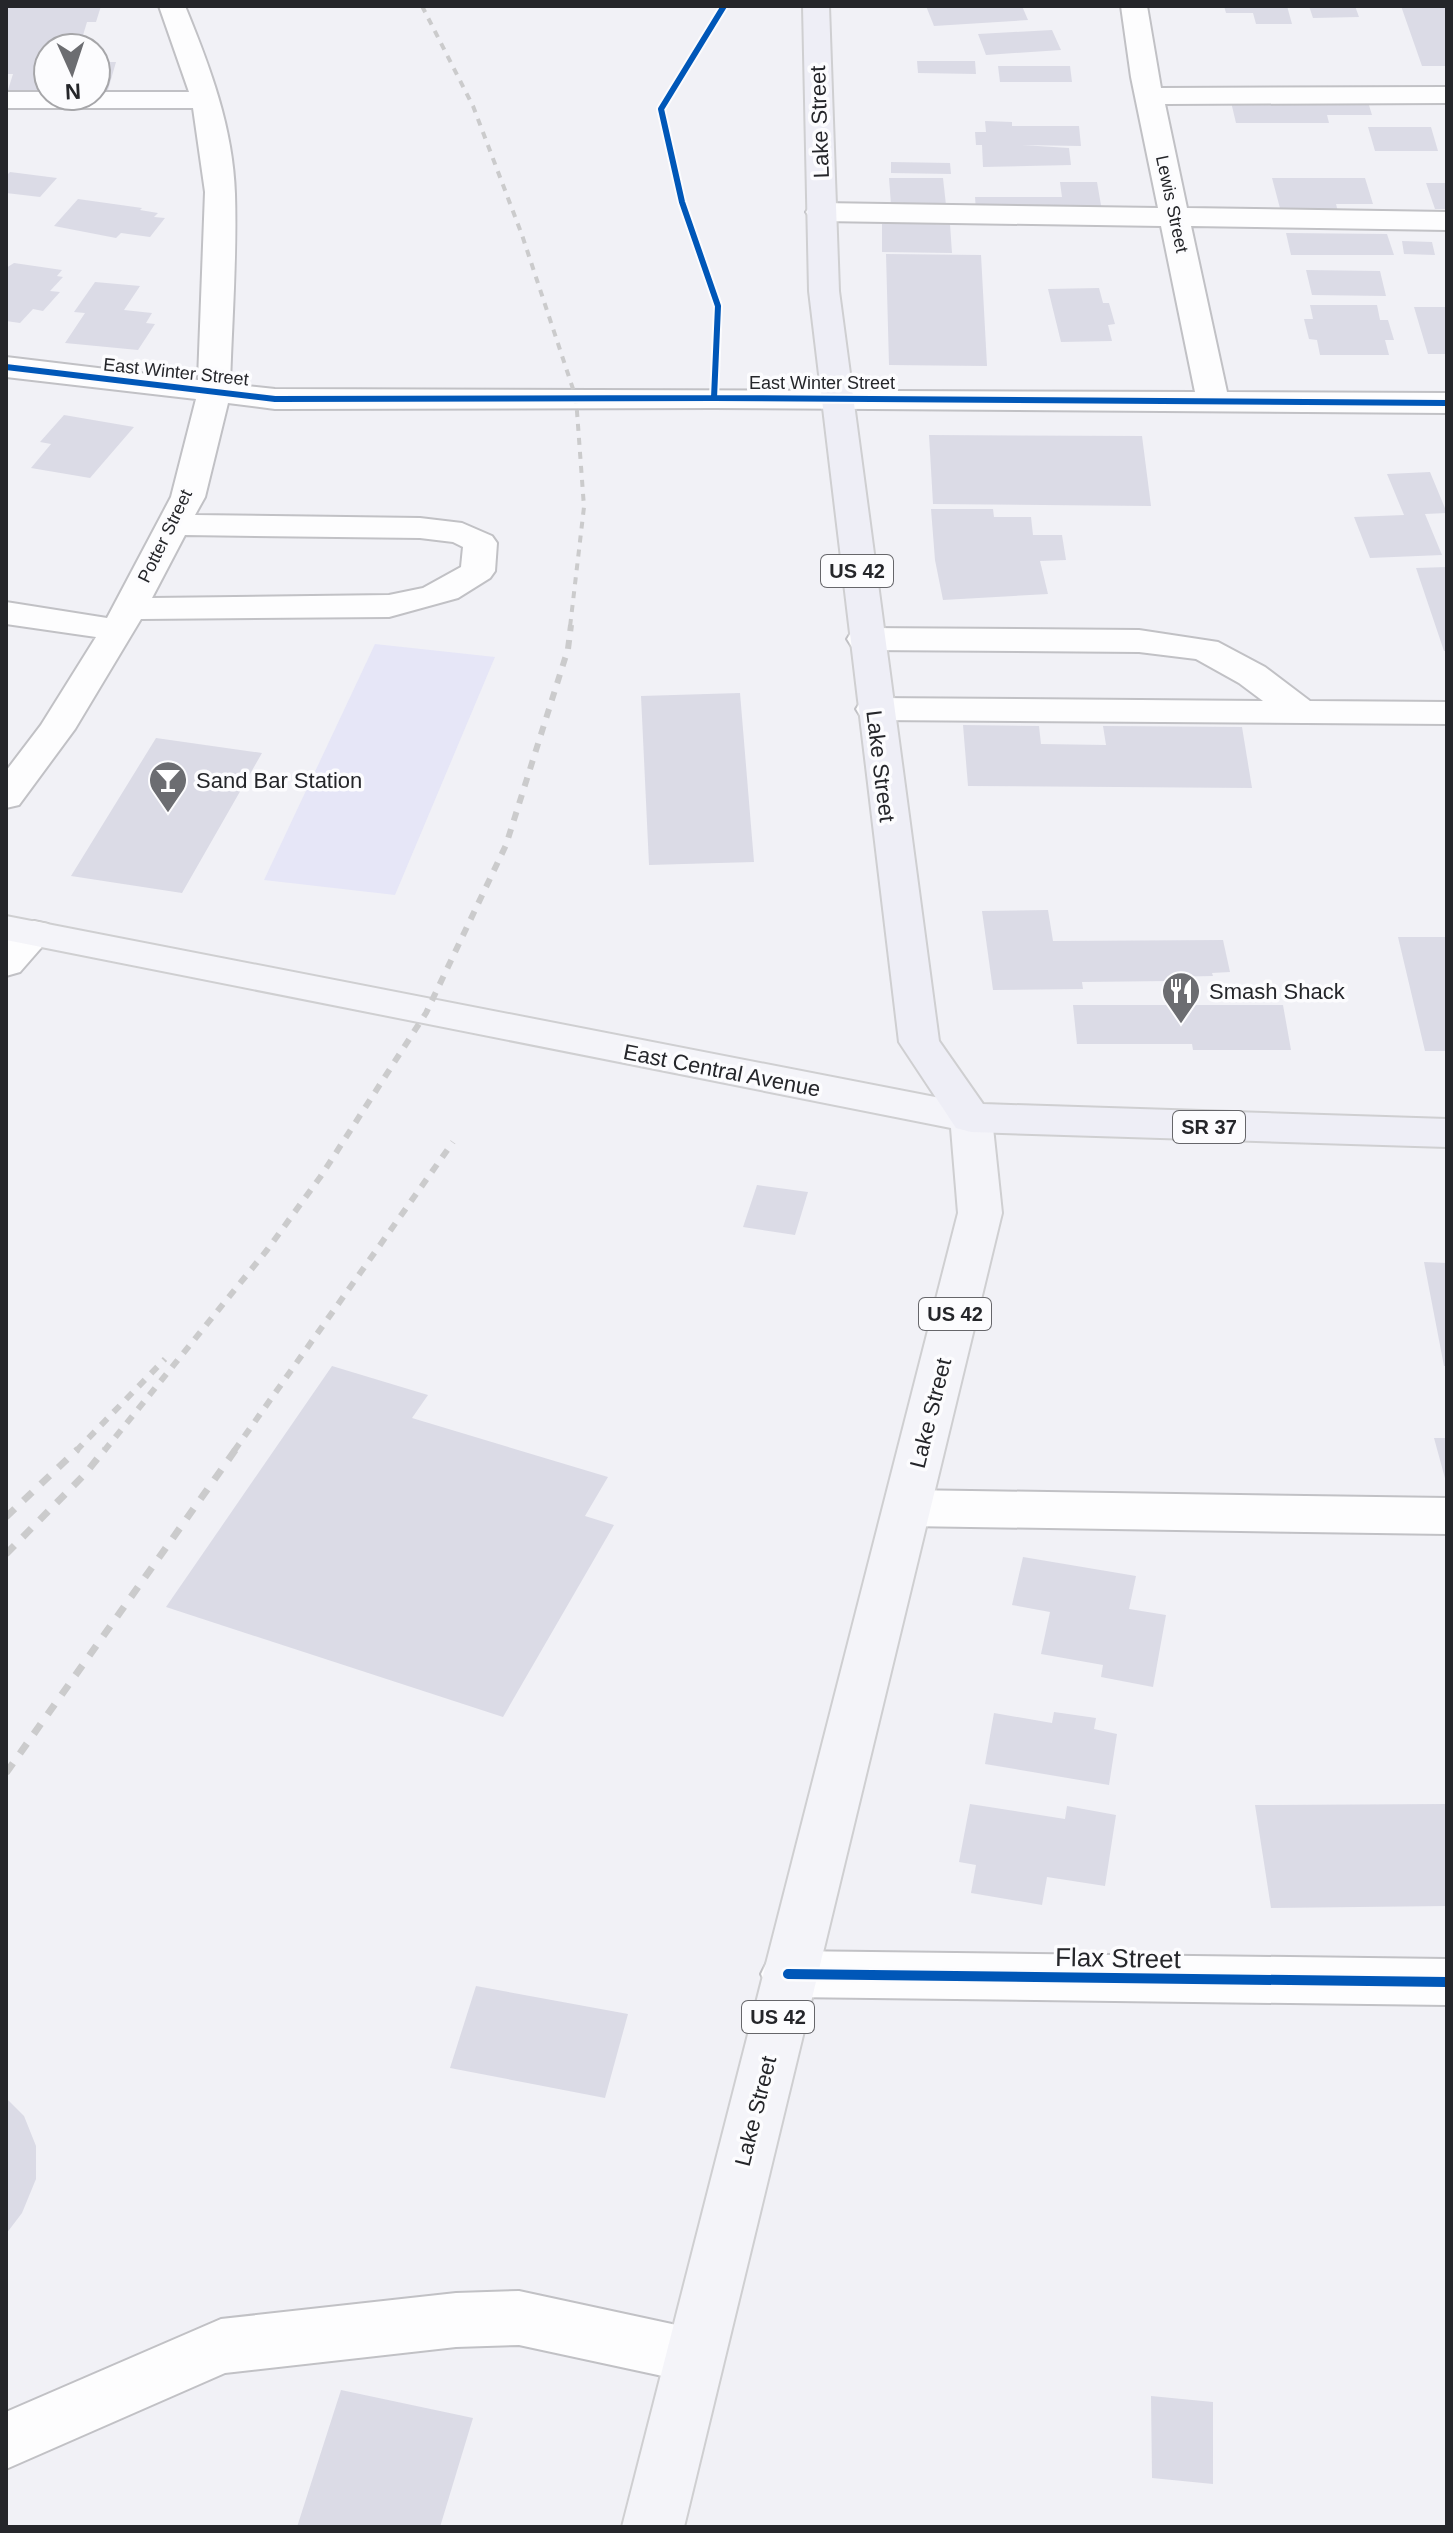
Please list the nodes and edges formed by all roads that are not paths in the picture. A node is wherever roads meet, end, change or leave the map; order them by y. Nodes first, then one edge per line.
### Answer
1 (172, 6) edge
2 (816, 6) edge
3 (1134, 6) edge
4 (1447, 95) edge
5 (1149, 96) junction
6 (6, 100) edge
7 (206, 100) junction
8 (821, 212) junction
9 (1175, 218) junction
10 (1447, 221) edge
11 (6, 367) edge
12 (214, 393) junction
13 (835, 399) junction
14 (1213, 402) junction
15 (1447, 403) edge
16 (173, 525) junction
17 (6, 613) edge
18 (123, 619) junction
19 (865, 639) junction
20 (874, 709) junction
21 (1301, 712) junction
22 (1447, 713) edge
23 (6, 797) edge
24 (20, 930) edge
25 (6, 963) edge
26 (971, 1118) junction
27 (1447, 1133) edge
28 (907, 1508) junction
29 (1447, 1516) edge
30 (788, 1974) junction
31 (1447, 1982) edge
32 (695, 2356) junction
33 (6, 2441) edge
34 (653, 2527) edge

1 - 7 street, Potter Street
2 - 8 highway, Lake Street / US 42
3 - 5 street, Lewis Street
4 - 5 street
5 - 9 street, Lewis Street
6 - 7 street
7 - 12 street, Potter Street
8 - 9 street
8 - 13 highway, Lake Street / US 42
9 - 10 street
9 - 14 street, Lewis Street
11 - 12 street, East Winter Street
12 - 13 street, East Winter Street
12 - 16 street, Potter Street
13 - 14 street, East Winter Street
13 - 19 highway, Lake Street / US 42
14 - 15 street, East Winter Street
16 - 18 street, Potter Street
16 - 18 street
17 - 18 street
18 - 23 street, Potter Street
19 - 20 highway, Lake Street / US 42
19 - 21 street
20 - 21 street
20 - 26 highway, Lake Street / US 42
21 - 22 street
24 - 25 street
24 - 26 main road, East Central Avenue / SR 37
26 - 27 highway, East Central Avenue / SR 37
26 - 28 main road, Lake Street / US 42
28 - 29 street
28 - 30 main road, Lake Street / US 42
30 - 31 street, Flax Street
30 - 32 main road, Lake Street / US 42
32 - 33 street
32 - 34 main road, Lake Street / US 42

